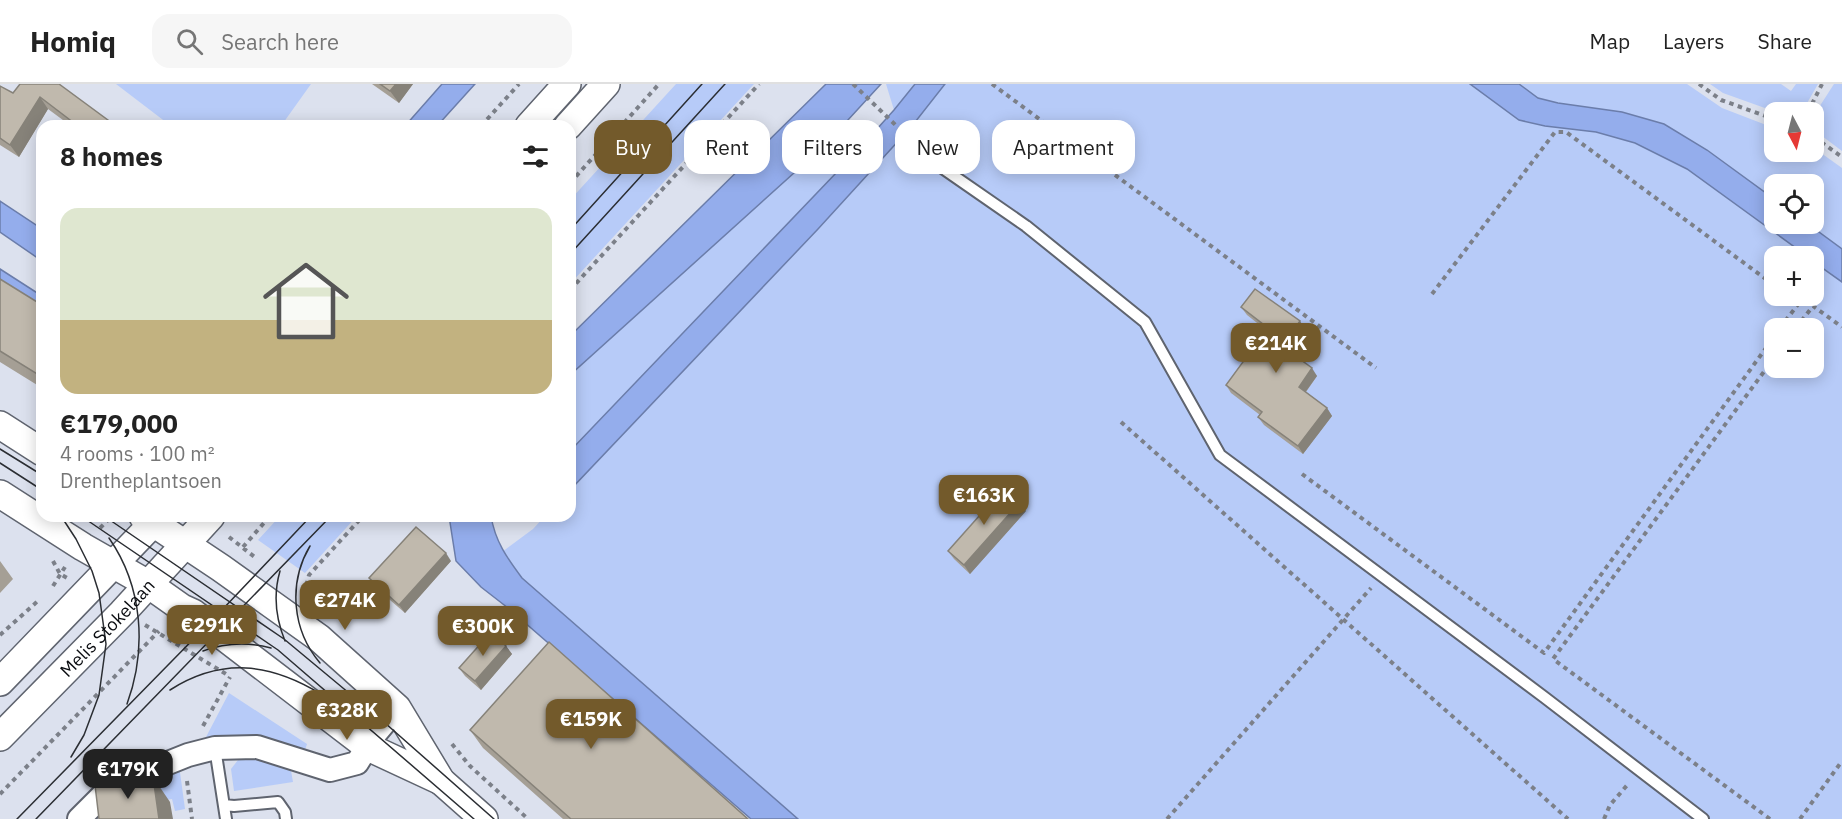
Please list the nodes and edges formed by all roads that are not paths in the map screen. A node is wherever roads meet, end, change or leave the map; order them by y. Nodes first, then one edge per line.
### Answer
1 (567, 84) edge
2 (606, 84) edge
3 (534, 120) edge
4 (573, 120) edge
5 (951, 174) edge
6 (0, 425) edge
7 (36, 448) edge
8 (0, 494) edge
9 (36, 517) edge
10 (43, 522) edge
11 (149, 522) edge
12 (157, 522) edge
13 (205, 522) edge
14 (185, 543) junction
15 (113, 564) junction
16 (148, 584) junction
17 (0, 682) edge
18 (397, 708) junction
19 (0, 737) edge
20 (368, 747) junction
21 (215, 748) junction
22 (441, 781) junction
23 (224, 805) junction
24 (79, 819) edge
25 (226, 819) edge
26 (286, 819) edge
27 (484, 819) edge
28 (1703, 819) edge

1 - 3 street
2 - 4 street
5 - 28 lane
6 - 7 street
8 - 9 street
10 - 15 street
11 - 15 street, Melis Stokelaan
12 - 14 street
13 - 14 street, Melis Stokelaan
14 - 16 street, Melis Stokelaan
14 - 18 street
15 - 16 street
15 - 17 street, Melis Stokelaan
16 - 19 street, Melis Stokelaan
16 - 20 street
18 - 20 street
18 - 22 street
20 - 21 street
20 - 22 street
21 - 23 lane
21 - 24 street
22 - 27 street
23 - 25 lane
23 - 26 lane

